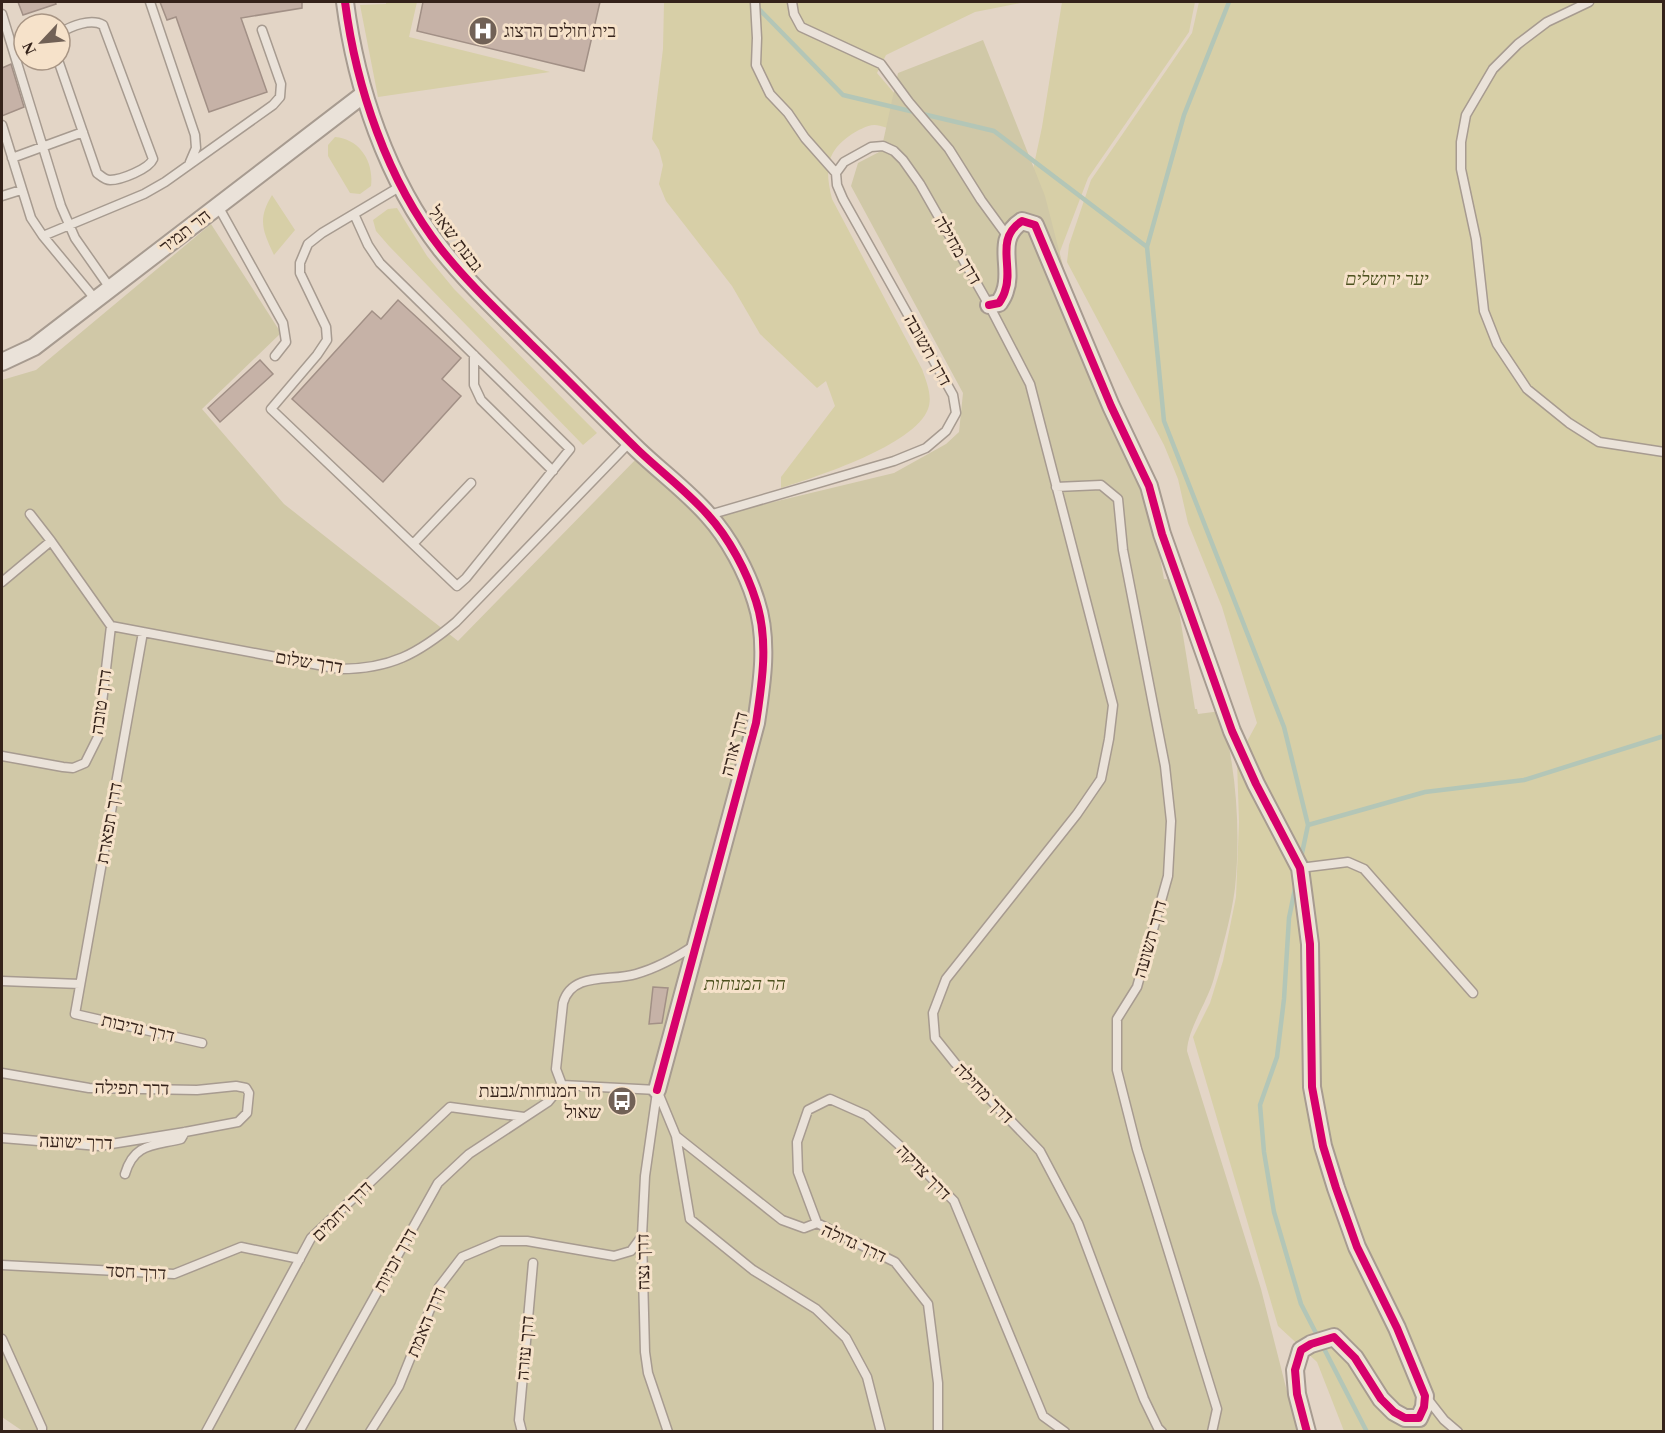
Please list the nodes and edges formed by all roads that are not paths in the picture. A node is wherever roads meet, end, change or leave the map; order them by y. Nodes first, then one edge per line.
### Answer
1 (150, 2) edge
2 (345, 2) edge
3 (756, 2) edge
4 (792, 2) edge
5 (1589, 2) edge
6 (2, 14) edge
7 (72, 28) edge
8 (262, 30) dead end
9 (62, 72) edge
10 (364, 94) junction
11 (2, 125) edge
12 (83, 132) junction
13 (42, 147) junction
14 (12, 158) junction
15 (189, 165) junction
16 (836, 173) junction
17 (402, 185) junction
18 (21, 190) junction
19 (2, 196) edge
20 (218, 206) junction
21 (354, 214) junction
22 (69, 225) junction
23 (43, 236) junction
24 (1008, 237) junction
25 (110, 288) junction
26 (96, 300) junction
27 (989, 305) junction
28 (474, 355) junction
29 (275, 356) dead end
30 (2, 362) edge
31 (630, 442) junction
32 (1664, 452) edge
33 (552, 471) junction
34 (471, 483) dead end
35 (1056, 487) junction
36 (30, 514) dead end
37 (709, 515) junction
38 (51, 541) junction
39 (413, 544) junction
40 (2, 582) edge
41 (111, 626) junction
42 (143, 632) junction
43 (2, 756) edge
44 (1300, 868) junction
45 (695, 944) junction
46 (2, 981) edge
47 (80, 984) junction
48 (1473, 993) dead end
49 (75, 1014) joint
50 (202, 1043) dead end
51 (2, 1073) edge
52 (562, 1085) junction
53 (657, 1089) junction
54 (525, 1117) junction
55 (185, 1132) junction
56 (676, 1136) junction
57 (2, 1138) edge
58 (125, 1174) dead end
59 (817, 1224) junction
60 (642, 1236) junction
61 (300, 1259) junction
62 (533, 1263) dead end
63 (2, 1265) edge
64 (2, 1339) edge
65 (1425, 1396) junction
66 (42, 1431) edge
67 (206, 1431) edge
68 (298, 1431) edge
69 (370, 1431) edge
70 (522, 1431) edge
71 (668, 1431) edge
72 (881, 1431) edge
73 (938, 1431) edge
74 (1065, 1431) edge
75 (1162, 1431) edge
76 (1212, 1431) edge
77 (1307, 1431) edge
78 (1458, 1431) edge

1 - 15 lane
2 - 10 street, גבעת שאול
3 - 16 lane
4 - 24 lane
5 - 32 lane
6 - 13 lane
7 - 12 lane
8 - 15 lane
9 - 12 lane
10 - 17 street, גבעת שאול
10 - 20 street, הר תמיר
11 - 14 lane
12 - 13 lane
13 - 14 lane
13 - 22 lane
14 - 18 lane
15 - 22 lane
16 - 27 lane, דרך מחילה
16 - 37 lane, דרך תשובה
17 - 21 lane
17 - 31 street, גבעת שאול
18 - 19 lane
18 - 23 lane
20 - 25 street, הר תמיר
20 - 29 lane
21 - 28 lane
21 - 39 lane
22 - 23 lane
22 - 25 lane
23 - 26 lane
24 - 27 street
24 - 44 street
25 - 26 street, הר תמיר
26 - 30 street, הר תמיר
27 - 35 lane, דרך מחילה
28 - 33 lane
28 - 33 lane
31 - 37 street, דרך אורה
31 - 42 lane, דרך שלום
33 - 39 lane
34 - 39 lane
35 - 75 lane, דרך מחילה
35 - 76 lane, דרך תשועה
36 - 38 lane
37 - 45 street, דרך אורה
38 - 40 lane
38 - 41 lane
41 - 42 lane, דרך שלום
41 - 43 lane, דרך טובה
42 - 47 lane, דרך תפארת
44 - 48 lane
44 - 65 street
45 - 52 lane
45 - 53 street, דרך אורה
46 - 47 lane
47 - 49 lane, דרך תפארת
49 - 50 lane, דרך נדיבות
51 - 55 lane, דרך תפילה
52 - 53 lane
52 - 54 lane, דרך זכויות
53 - 56 lane, דרך גדולה
53 - 60 lane, דרך נצח
54 - 61 lane, דרך רחמים
54 - 68 lane, דרך זכויות
55 - 57 lane, דרך ישועה
55 - 58 lane
56 - 59 lane, דרך גדולה
56 - 72 lane
59 - 73 lane, דרך גדולה
59 - 74 lane, דרך צדקה
60 - 69 lane, דרך האמת
60 - 71 lane, דרך נצח
61 - 63 lane, דרך חסד
61 - 67 lane, דרך רחמים
62 - 70 lane, דרך עזרה
64 - 66 lane
65 - 77 street
65 - 78 lane

